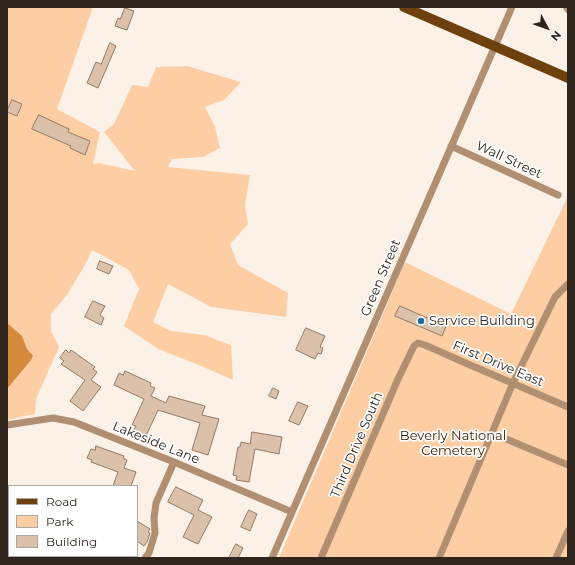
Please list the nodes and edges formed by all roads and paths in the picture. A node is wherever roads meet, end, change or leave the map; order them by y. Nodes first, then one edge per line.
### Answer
1 (404, 7) edge
2 (512, 7) edge
3 (495, 46) junction
4 (568, 78) edge
5 (451, 146) junction
6 (558, 195) dead end
7 (568, 284) edge
8 (418, 343) joint
9 (513, 383) junction
10 (568, 407) edge
11 (7, 425) edge
12 (492, 433) junction
13 (174, 462) junction
14 (568, 465) edge
15 (292, 512) junction
16 (568, 531) edge
17 (145, 558) edge
18 (272, 558) edge
19 (321, 558) edge
20 (439, 558) edge
21 (556, 558) edge

1 - 3 main road
2 - 3 street, Green Street
3 - 4 main road
3 - 5 street, Green Street
5 - 6 street, Wall Street
5 - 15 street, Green Street
7 - 9 street
8 - 9 street, First Drive East
8 - 19 street, Third Drive South
9 - 10 street, First Drive East
9 - 12 street
11 - 13 street, Lakeside Lane
12 - 14 street
12 - 20 street
13 - 15 street, Lakeside Lane
13 - 17 street
15 - 18 street, Green Street
16 - 21 street

